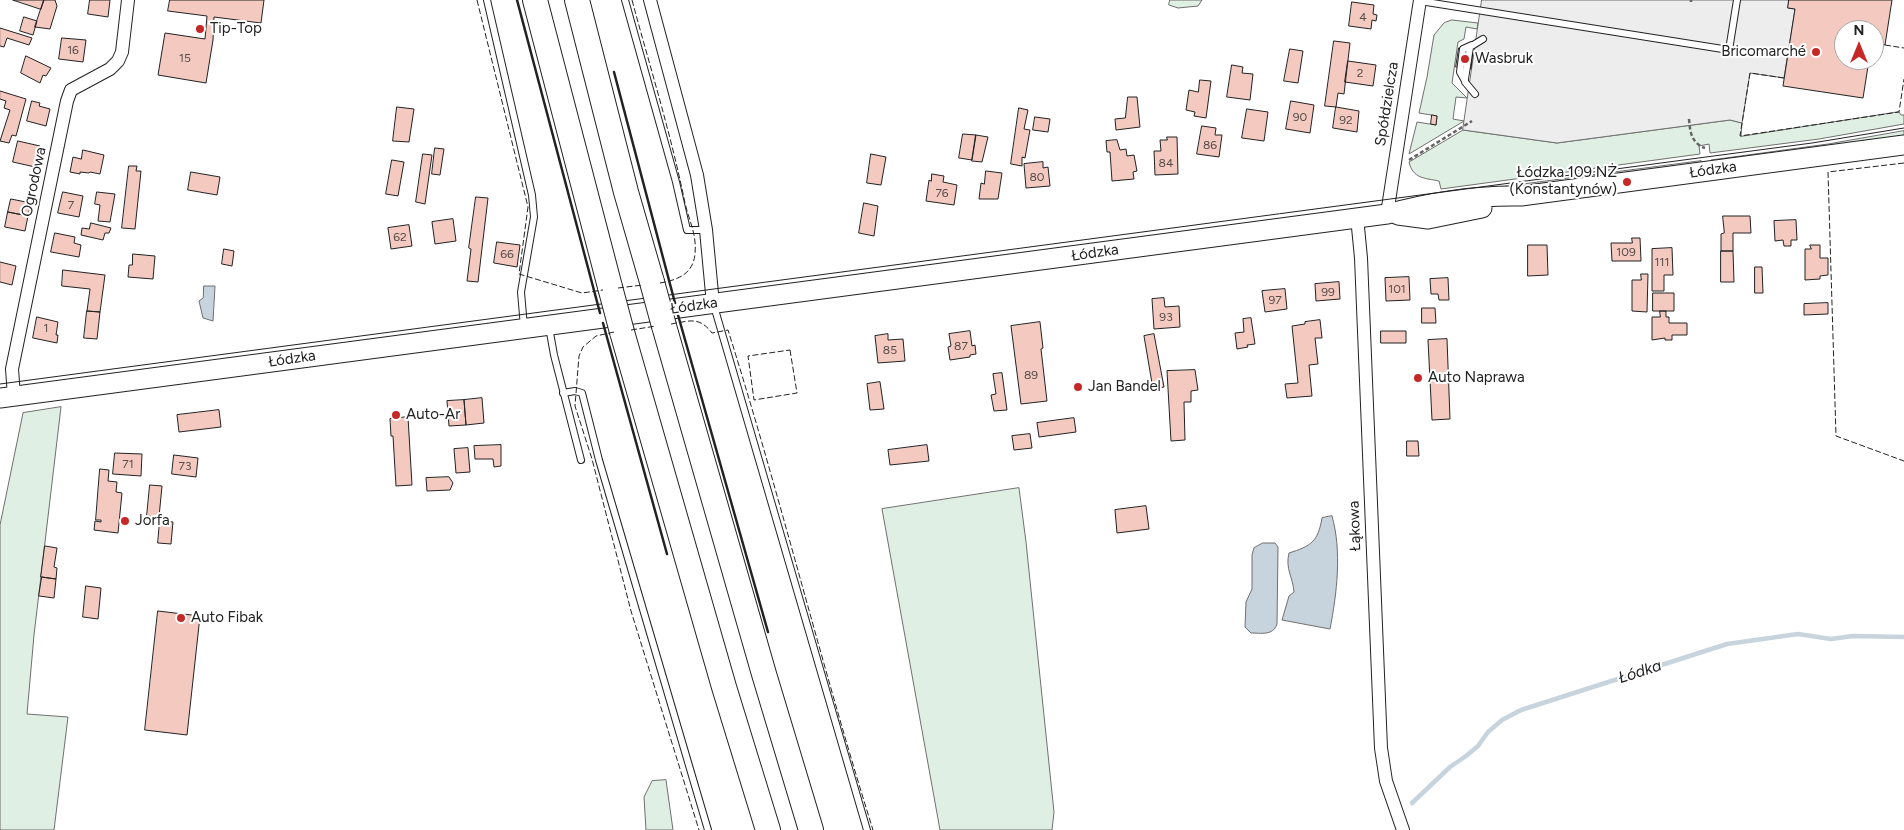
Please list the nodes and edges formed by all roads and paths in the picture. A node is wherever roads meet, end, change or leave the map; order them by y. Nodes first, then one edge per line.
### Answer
1 (128, 0) edge
2 (487, 0) edge
3 (535, 0) edge
4 (578, 0) edge
5 (625, 0) edge
6 (650, 0) edge
7 (1420, 0) edge
8 (1737, 0) edge
9 (1483, 39) dead end
10 (1475, 94) dead end
11 (1689, 118) dead end
12 (1472, 121) dead end
13 (1904, 145) edge
14 (1704, 148) dead end
15 (1406, 161) dead end
16 (1387, 214) junction
17 (1358, 218) junction
18 (706, 230) junction
19 (713, 304) junction
20 (549, 325) junction
21 (524, 328) junction
22 (563, 392) junction
23 (7, 397) edge
24 (581, 460) dead end
25 (708, 830) edge
26 (768, 830) edge
27 (811, 830) edge
28 (866, 830) edge
29 (1403, 830) edge

1 - 23 street, Ogrodowa
2 - 21 lane
3 - 26 highway, bridge
4 - 27 highway, bridge
5 - 18 lane
6 - 18 street
7 - 8 lane
7 - 16 street, Spółdzielcza
9 - 10 lane
11 - 14 path
12 - 15 path
13 - 16 main road, Łódzka
16 - 17 main road, Łódzka
17 - 19 main road, Łódzka
17 - 29 street, Łąkowa
18 - 19 street
19 - 20 main road, Łódzka
19 - 28 lane
20 - 21 main road, Łódzka
20 - 22 lane
21 - 23 main road, Łódzka
22 - 24 lane
22 - 25 lane

